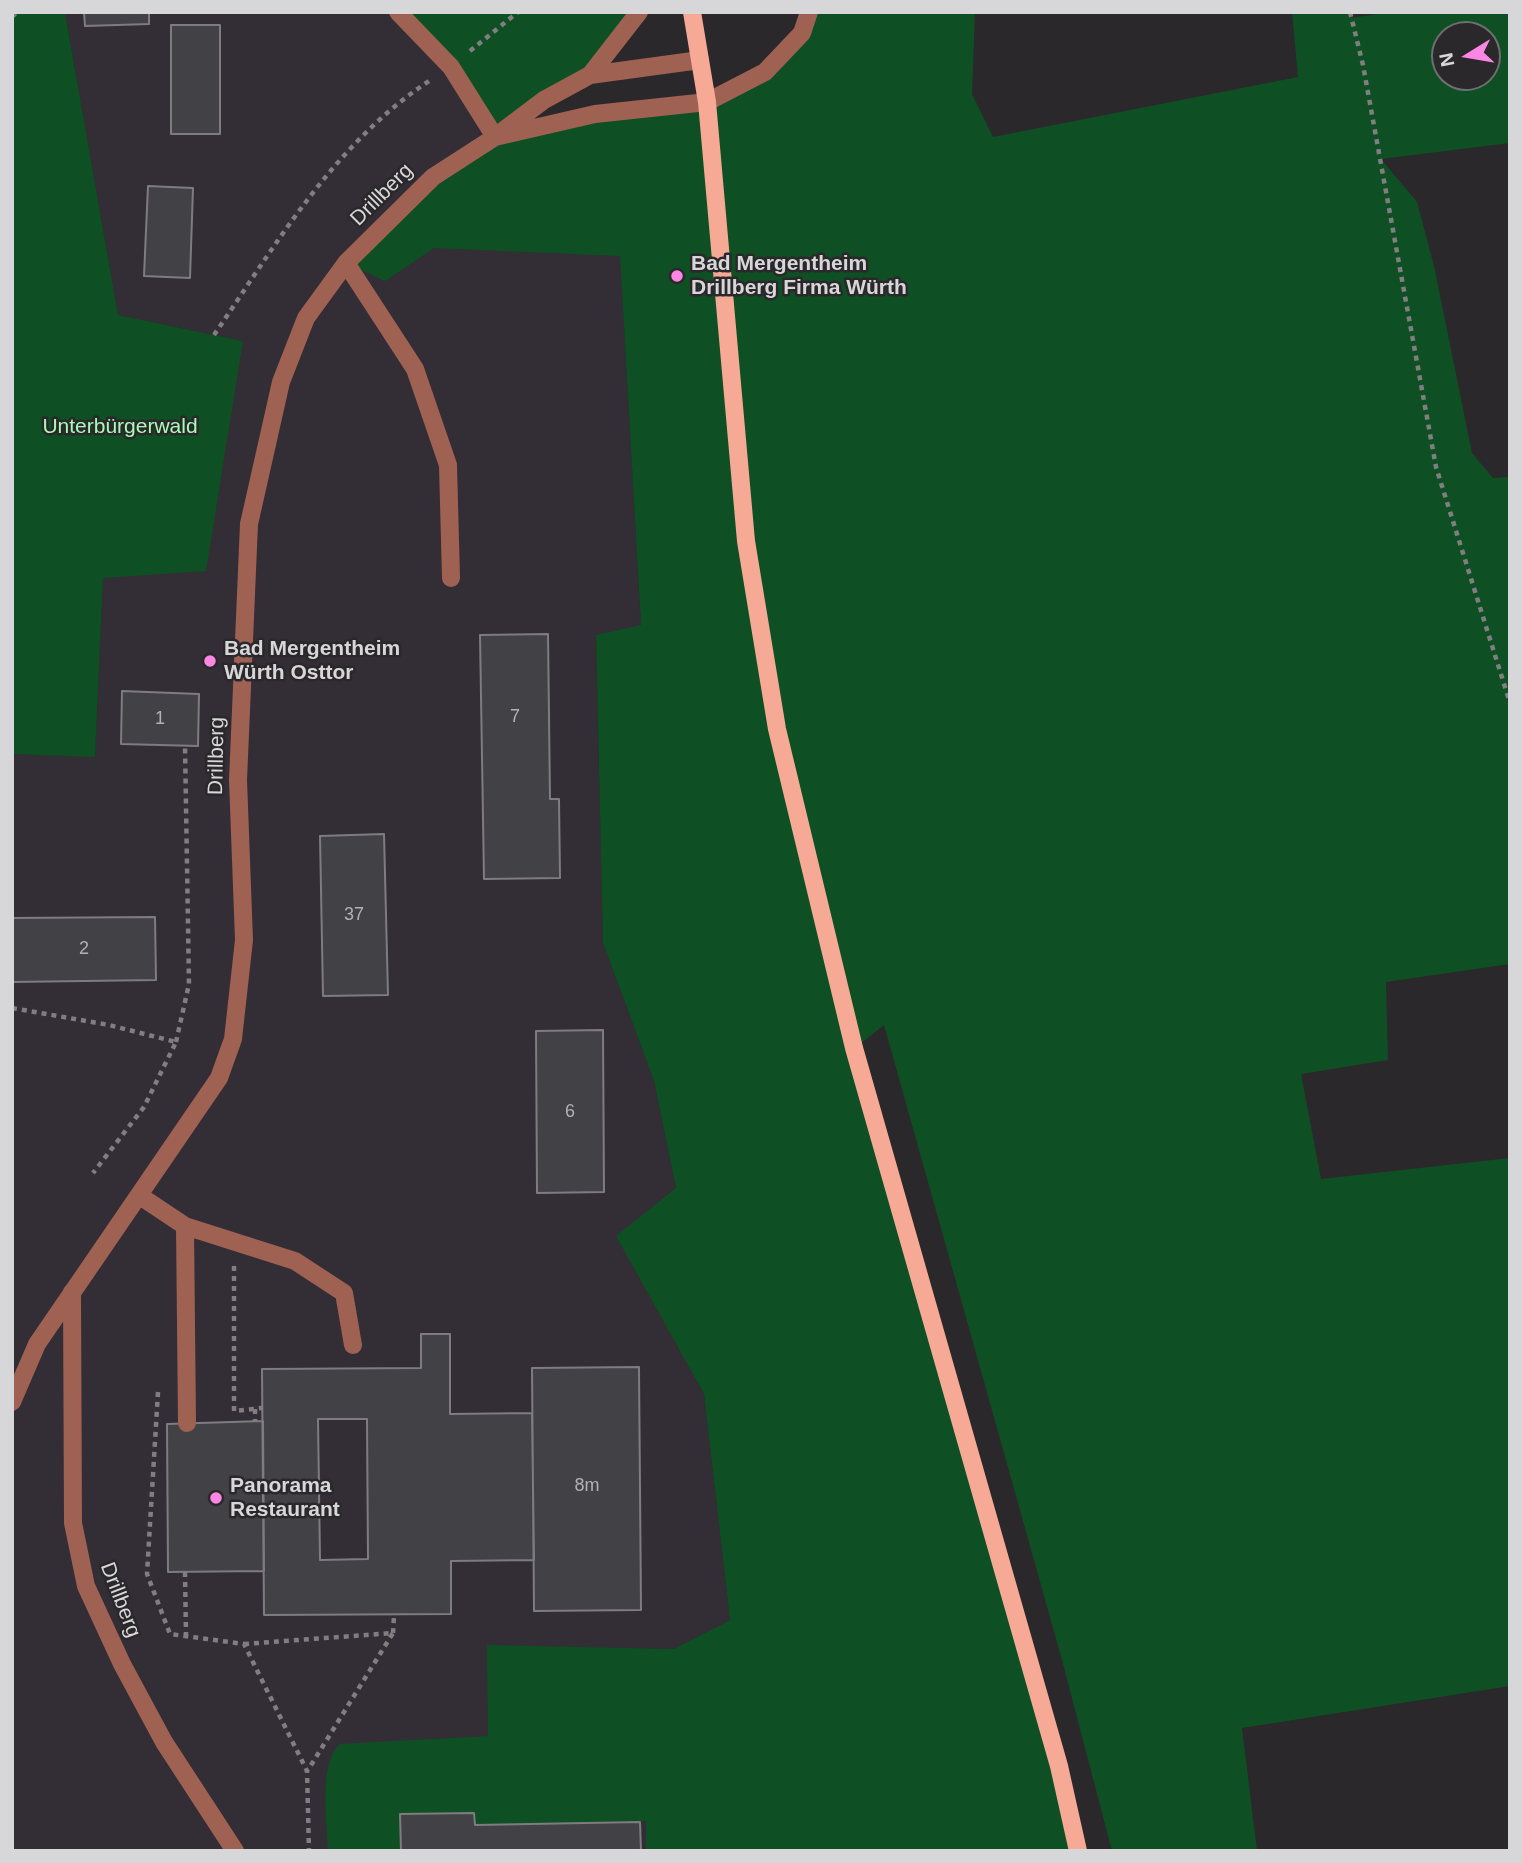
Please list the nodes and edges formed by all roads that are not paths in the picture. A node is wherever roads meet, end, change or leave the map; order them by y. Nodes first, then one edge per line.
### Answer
1 (398, 12) edge
2 (639, 12) edge
3 (692, 12) edge
4 (809, 12) edge
5 (700, 60) junction
6 (590, 75) junction
7 (707, 102) junction
8 (495, 137) junction
9 (346, 263) junction
10 (451, 578) dead end
11 (140, 1196) junction
12 (185, 1226) junction
13 (72, 1292) junction
14 (353, 1345) dead end
15 (12, 1402) edge
16 (187, 1423) dead end
17 (235, 1851) edge
18 (1078, 1851) edge

1 - 8 street
2 - 6 street
3 - 5 main road
4 - 7 street
5 - 6 street
5 - 7 main road
6 - 8 street
7 - 8 street, Drillberg
7 - 18 main road
8 - 9 street, Drillberg
9 - 10 street
9 - 11 street, Drillberg
11 - 12 street
11 - 13 street, Drillberg
12 - 14 street
12 - 16 street
13 - 15 street, Drillberg
13 - 17 street, Drillberg

